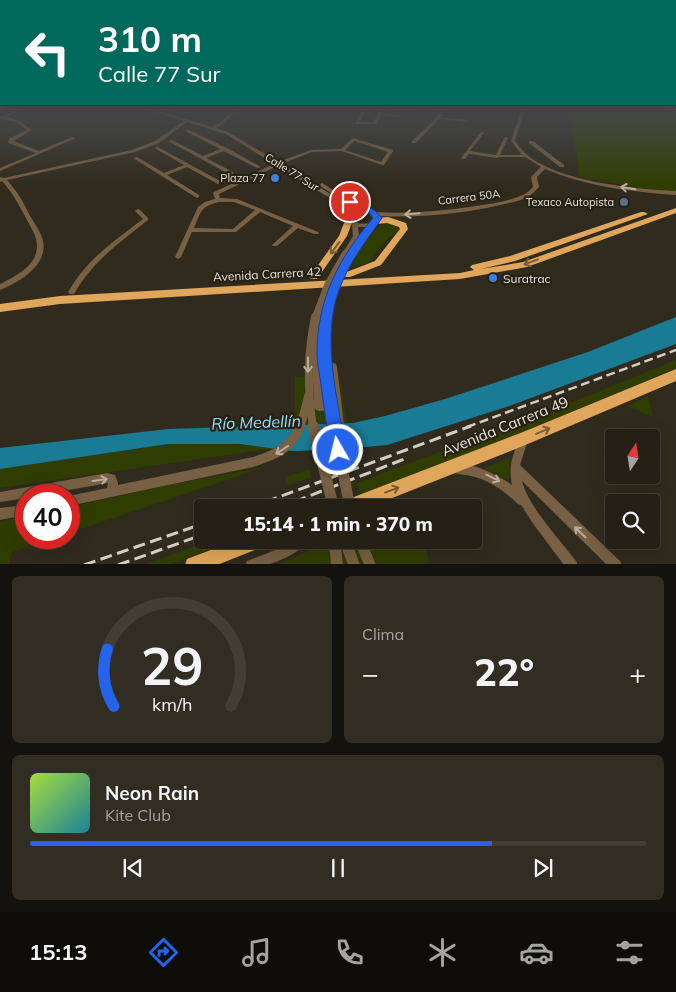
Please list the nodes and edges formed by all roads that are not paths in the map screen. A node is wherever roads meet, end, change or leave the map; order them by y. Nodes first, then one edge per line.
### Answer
1 (23, 133) edge
2 (170, 133) edge
3 (193, 133) edge
4 (228, 133) edge
5 (423, 133) edge
6 (482, 133) dead end
7 (515, 133) edge
8 (74, 138) dead end
9 (506, 138) dead end
10 (170, 141) dead end
11 (414, 142) dead end
12 (531, 142) dead end
13 (158, 148) dead end
14 (225, 149) junction
15 (342, 150) junction
16 (467, 152) junction
17 (40, 153) junction
18 (539, 154) junction
19 (526, 155) junction
20 (497, 156) junction
21 (135, 158) dead end
22 (203, 158) junction
23 (463, 158) dead end
24 (281, 162) junction
25 (188, 165) junction
26 (562, 166) dead end
27 (258, 167) dead end
28 (543, 168) junction
29 (0, 170) edge
30 (164, 175) junction
31 (1, 178) edge
32 (218, 182) junction
33 (224, 187) junction
34 (676, 193) edge
35 (197, 196) dead end
36 (218, 200) junction
37 (675, 206) edge
38 (259, 210) junction
39 (368, 210) junction
40 (138, 211) dead end
41 (352, 218) junction
42 (376, 219) junction
43 (297, 225) junction
44 (191, 230) junction
45 (316, 232) dead end
46 (275, 245) dead end
47 (348, 255) junction
48 (178, 257) dead end
49 (347, 276) junction
50 (314, 277) junction
51 (330, 283) junction
52 (0, 287) edge
53 (72, 292) junction
54 (0, 302) edge
55 (0, 308) edge
56 (333, 368) dead end
57 (676, 375) edge
58 (308, 392) junction
59 (337, 405) junction
60 (523, 439) junction
61 (342, 455) dead end
62 (515, 467) junction
63 (452, 468) junction
64 (112, 492) junction
65 (0, 497) edge
66 (80, 498) edge
67 (331, 499) edge
68 (346, 499) edge
69 (371, 499) edge
70 (526, 504) junction
71 (15, 512) edge
72 (0, 514) edge
73 (235, 549) edge
74 (289, 549) edge
75 (336, 549) edge
76 (348, 549) edge
77 (364, 549) edge
78 (224, 553) junction
79 (194, 564) edge
80 (211, 564) edge
81 (251, 564) edge
82 (337, 564) edge
83 (354, 564) edge
84 (370, 564) edge
85 (572, 564) edge
86 (616, 564) edge

1 - 17 street
2 - 31 street
3 - 14 street
4 - 24 street, Calle 77 Sur
5 - 11 street
6 - 16 street
7 - 19 street
8 - 17 street
9 - 20 street
10 - 22 street
12 - 18 street
13 - 25 street
14 - 22 street
14 - 27 street
15 - 15 street
15 - 24 street
16 - 20 street
16 - 23 street
17 - 29 street
18 - 19 street
18 - 26 street
19 - 20 street
19 - 28 street
21 - 30 street
22 - 32 street
24 - 33 street
24 - 39 street, Calle 77 Sur
24 - 41 street, Calle 77 Sur
25 - 30 street
25 - 32 street
34 -> 28 street
28 -> 42 street, Carrera 50A
30 - 35 street
31 - 52 street
32 - 33 street
33 - 36 street
36 - 38 street
36 - 44 street
37 - 49 highway, Avenida Carrera 42
37 -> 51 highway, Avenida Carrera 42
38 - 43 street
38 - 44 street
39 - 41 street
39 - 42 street, Calle 77 Sur
40 - 53 street
41 - 42 street
41 - 47 street
41 -> 50 highway
42 - 47 street
42 - 49 highway
43 - 45 street
43 - 46 street
44 - 48 street
47 -> 58 street, bridge
47 - 68 street, bridge
49 - 50 highway, Avenida Carrera 42
50 - 53 highway, Avenida Carrera 42
51 - 55 highway, Avenida Carrera 42
51 - 59 street
53 - 54 highway, Avenida Carrera 42
56 - 59 street
60 -> 57 highway, Avenida Carrera 49
58 -> 64 street
58 - 67 street, bridge
59 - 61 street, bridge
60 - 62 street
60 - 63 highway, Avenida Carrera 49
62 - 70 street
86 -> 62 street
69 -> 63 highway, Avenida Carrera 49
63 -> 70 street
65 -> 64 street
64 - 66 street
70 - 85 street
71 - 72 street
73 - 78 highway
74 - 81 street
75 - 82 street
76 - 83 street
77 - 84 street
78 - 79 highway
78 - 80 street

